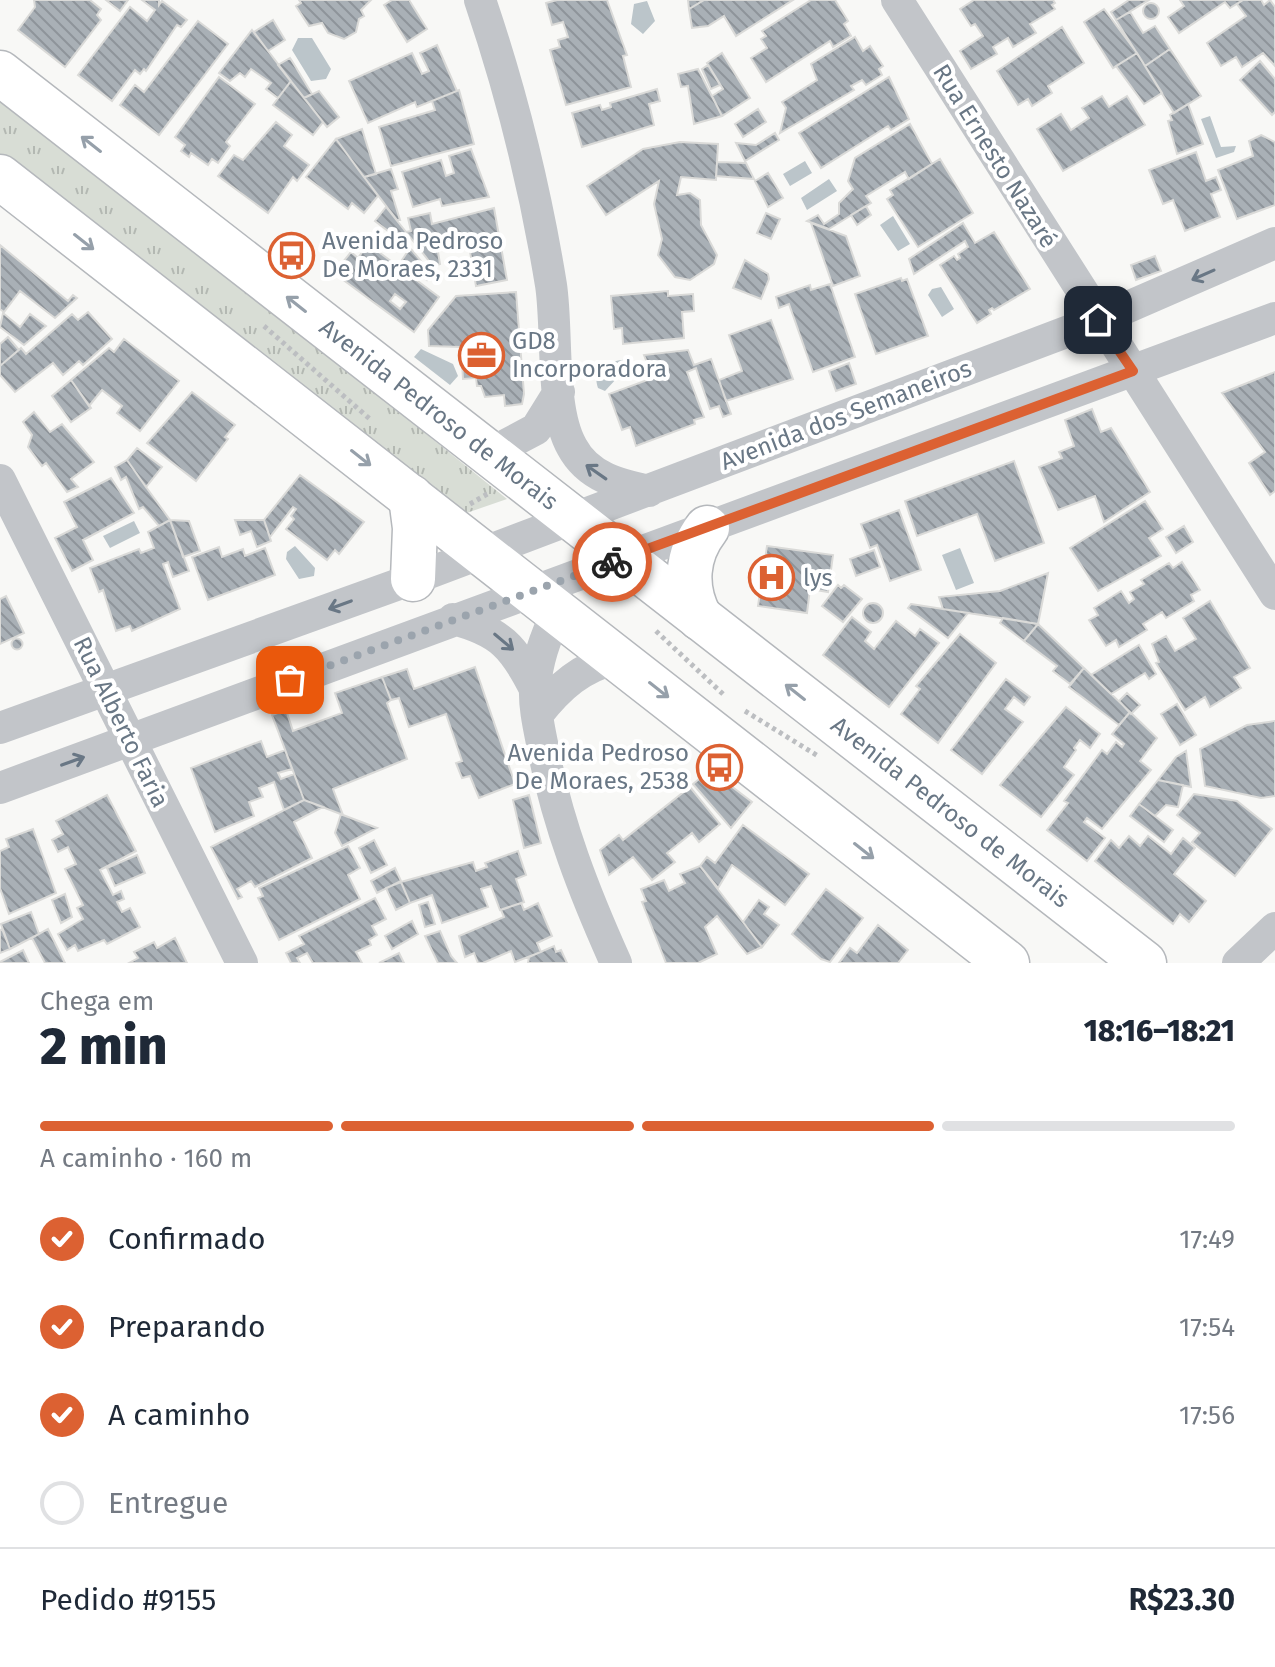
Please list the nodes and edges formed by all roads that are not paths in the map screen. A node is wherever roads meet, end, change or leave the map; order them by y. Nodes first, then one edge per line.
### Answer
1 (480, 0) edge
2 (897, 0) edge
3 (0, 73) edge
4 (0, 177) edge
5 (1275, 243) edge
6 (1275, 318) edge
7 (1098, 320) junction
8 (1133, 371) junction
9 (559, 392) junction
10 (504, 466) junction
11 (0, 480) edge
12 (649, 491) junction
13 (426, 508) junction
14 (572, 518) junction
15 (707, 528) junction
16 (482, 553) junction
17 (623, 558) junction
18 (413, 579) junction
19 (1275, 594) edge
20 (545, 600) junction
21 (700, 618) junction
22 (443, 622) junction
23 (618, 658) junction
24 (104, 689) junction
25 (536, 702) junction
26 (0, 728) edge
27 (129, 740) junction
28 (0, 788) edge
29 (1275, 928) edge
30 (1138, 961) edge
31 (242, 963) edge
32 (616, 963) edge
33 (1007, 963) edge
34 (1238, 963) edge

1 - 9 street
2 - 7 street, Rua Ernesto Nazaré
10 -> 3 highway, Avenida Pedroso de Morais
4 -> 13 highway
5 -> 7 street, Avenida dos Semaneiros
6 - 8 street
7 - 8 street, Rua Ernesto Nazaré
7 - 12 street, Avenida dos Semaneiros
8 - 15 street
8 - 19 street, Rua Ernesto Nazaré
9 - 10 street
12 -> 9 street
10 - 14 highway, Avenida Pedroso de Morais
11 - 24 street, Rua Alberto Faria
12 - 14 street, Avenida dos Semaneiros
13 - 16 highway
13 - 18 highway
14 - 16 street, Avenida dos Semaneiros
14 - 17 highway, Avenida Pedroso de Morais
15 - 17 street
15 - 21 highway
16 - 18 street, Avenida dos Semaneiros
16 - 20 highway
17 - 20 street
17 - 21 highway, Avenida Pedroso de Morais
18 - 22 street
18 -> 24 street, Avenida dos Semaneiros
20 - 22 street
20 - 23 highway
20 - 25 street
30 -> 21 highway, Avenida Pedroso de Morais
22 -> 25 street
22 - 27 street
23 - 25 street
23 -> 33 highway
24 - 26 street, Avenida dos Semaneiros
24 - 27 street, Rua Alberto Faria
25 - 32 street
28 -> 27 street
27 - 31 street, Rua Alberto Faria
29 - 34 street

